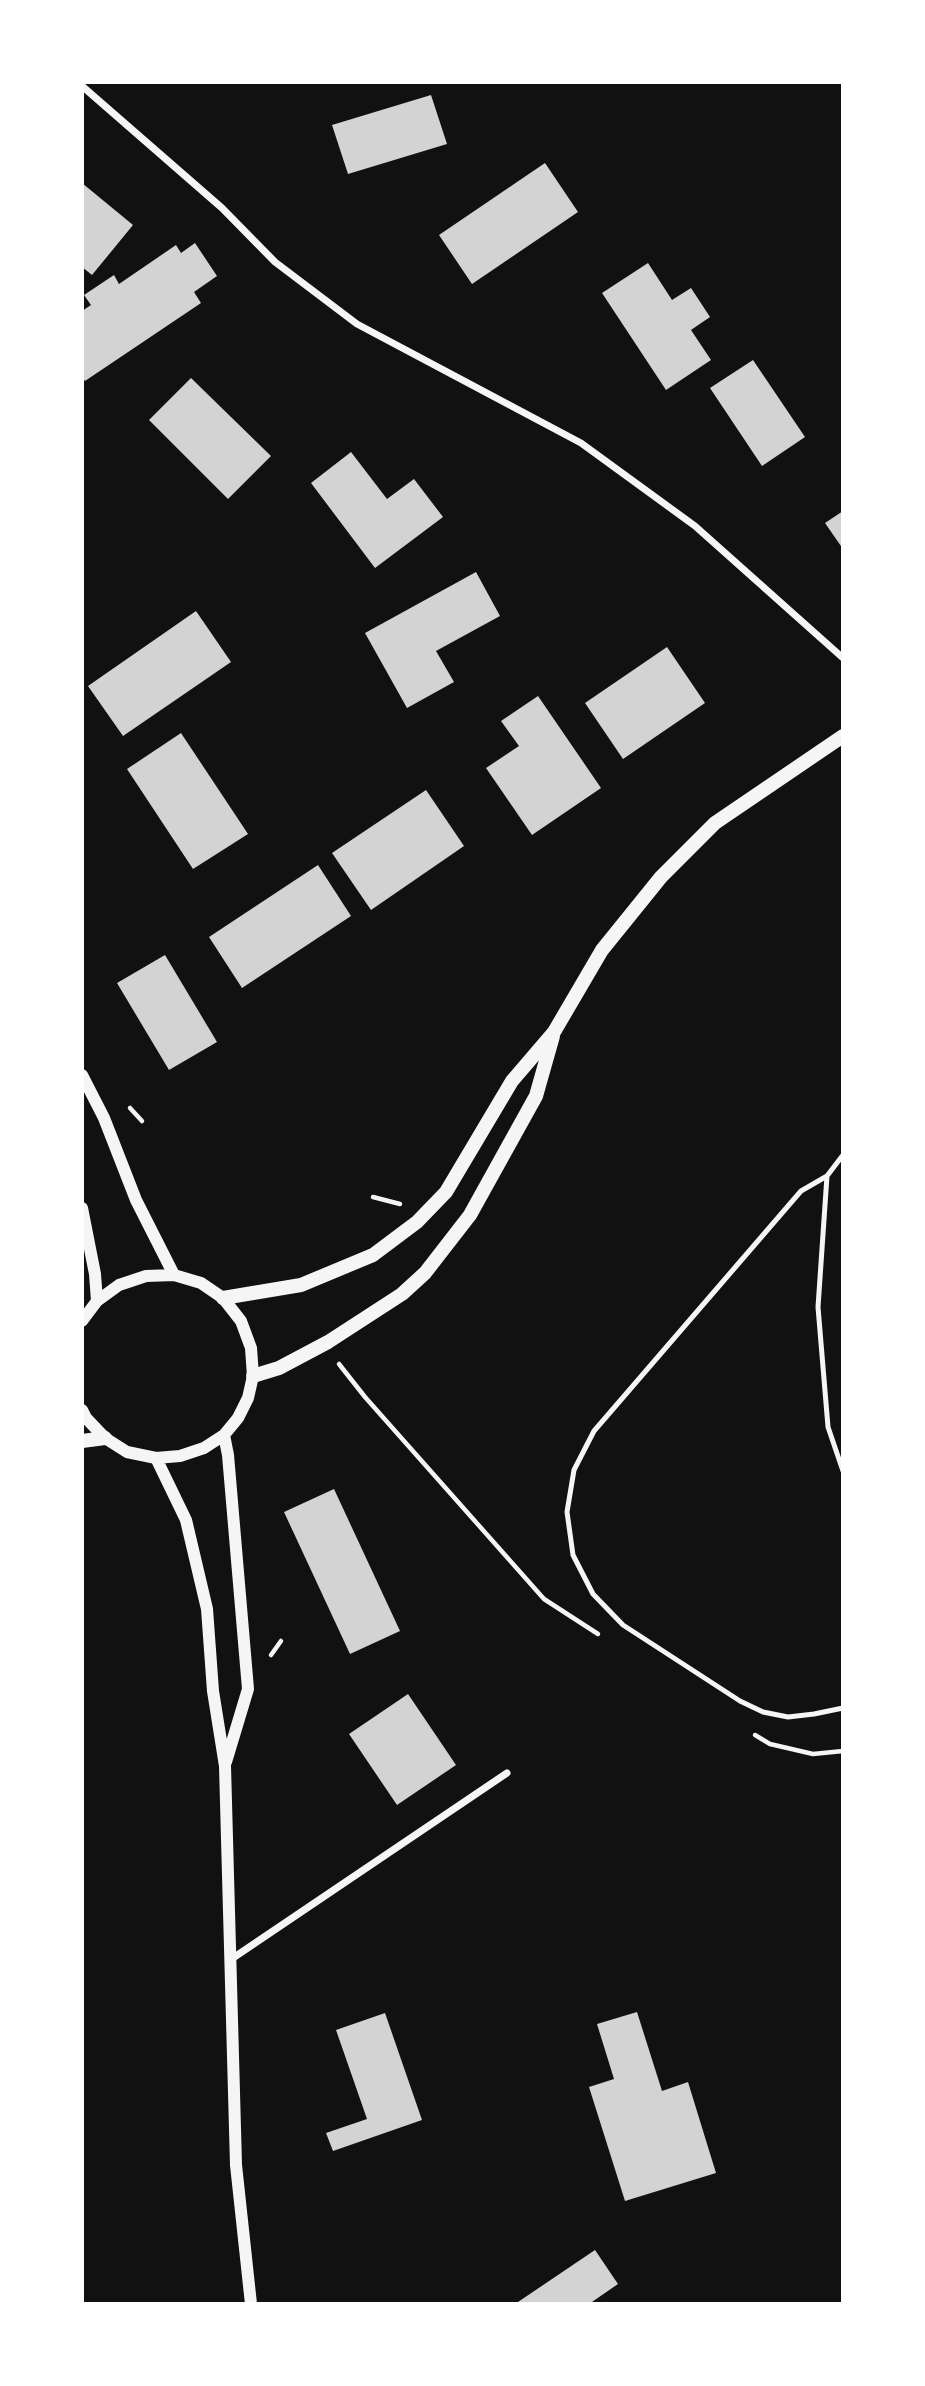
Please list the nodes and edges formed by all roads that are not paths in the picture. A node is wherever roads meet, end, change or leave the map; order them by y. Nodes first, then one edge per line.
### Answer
1 (82, 86) edge
2 (843, 658) edge
3 (843, 736) edge
4 (554, 1032) junction
5 (82, 1075) edge
6 (843, 1155) edge
7 (827, 1176) junction
8 (82, 1208) edge
9 (174, 1275) junction
10 (223, 1298) junction
11 (97, 1301) junction
12 (82, 1321) edge
13 (253, 1376) junction
14 (82, 1410) edge
15 (224, 1435) junction
16 (105, 1438) junction
17 (82, 1441) edge
18 (156, 1458) junction
19 (843, 1471) edge
20 (843, 1707) edge
21 (225, 1766) junction
22 (508, 1773) dead end
23 (229, 1961) junction
24 (251, 2304) edge

1 - 2 street
3 - 4 main road
4 - 10 main road
4 - 13 main road
5 - 9 street
6 - 7 lane
7 - 19 lane
7 - 20 lane
8 - 11 street
9 - 10 street
9 - 11 street
10 - 13 street
11 - 12 street
13 - 15 street
14 - 16 street
15 - 18 street
15 - 21 street
16 - 17 main road
16 - 18 street
18 - 21 street
21 - 23 street
22 - 23 street
23 - 24 street

